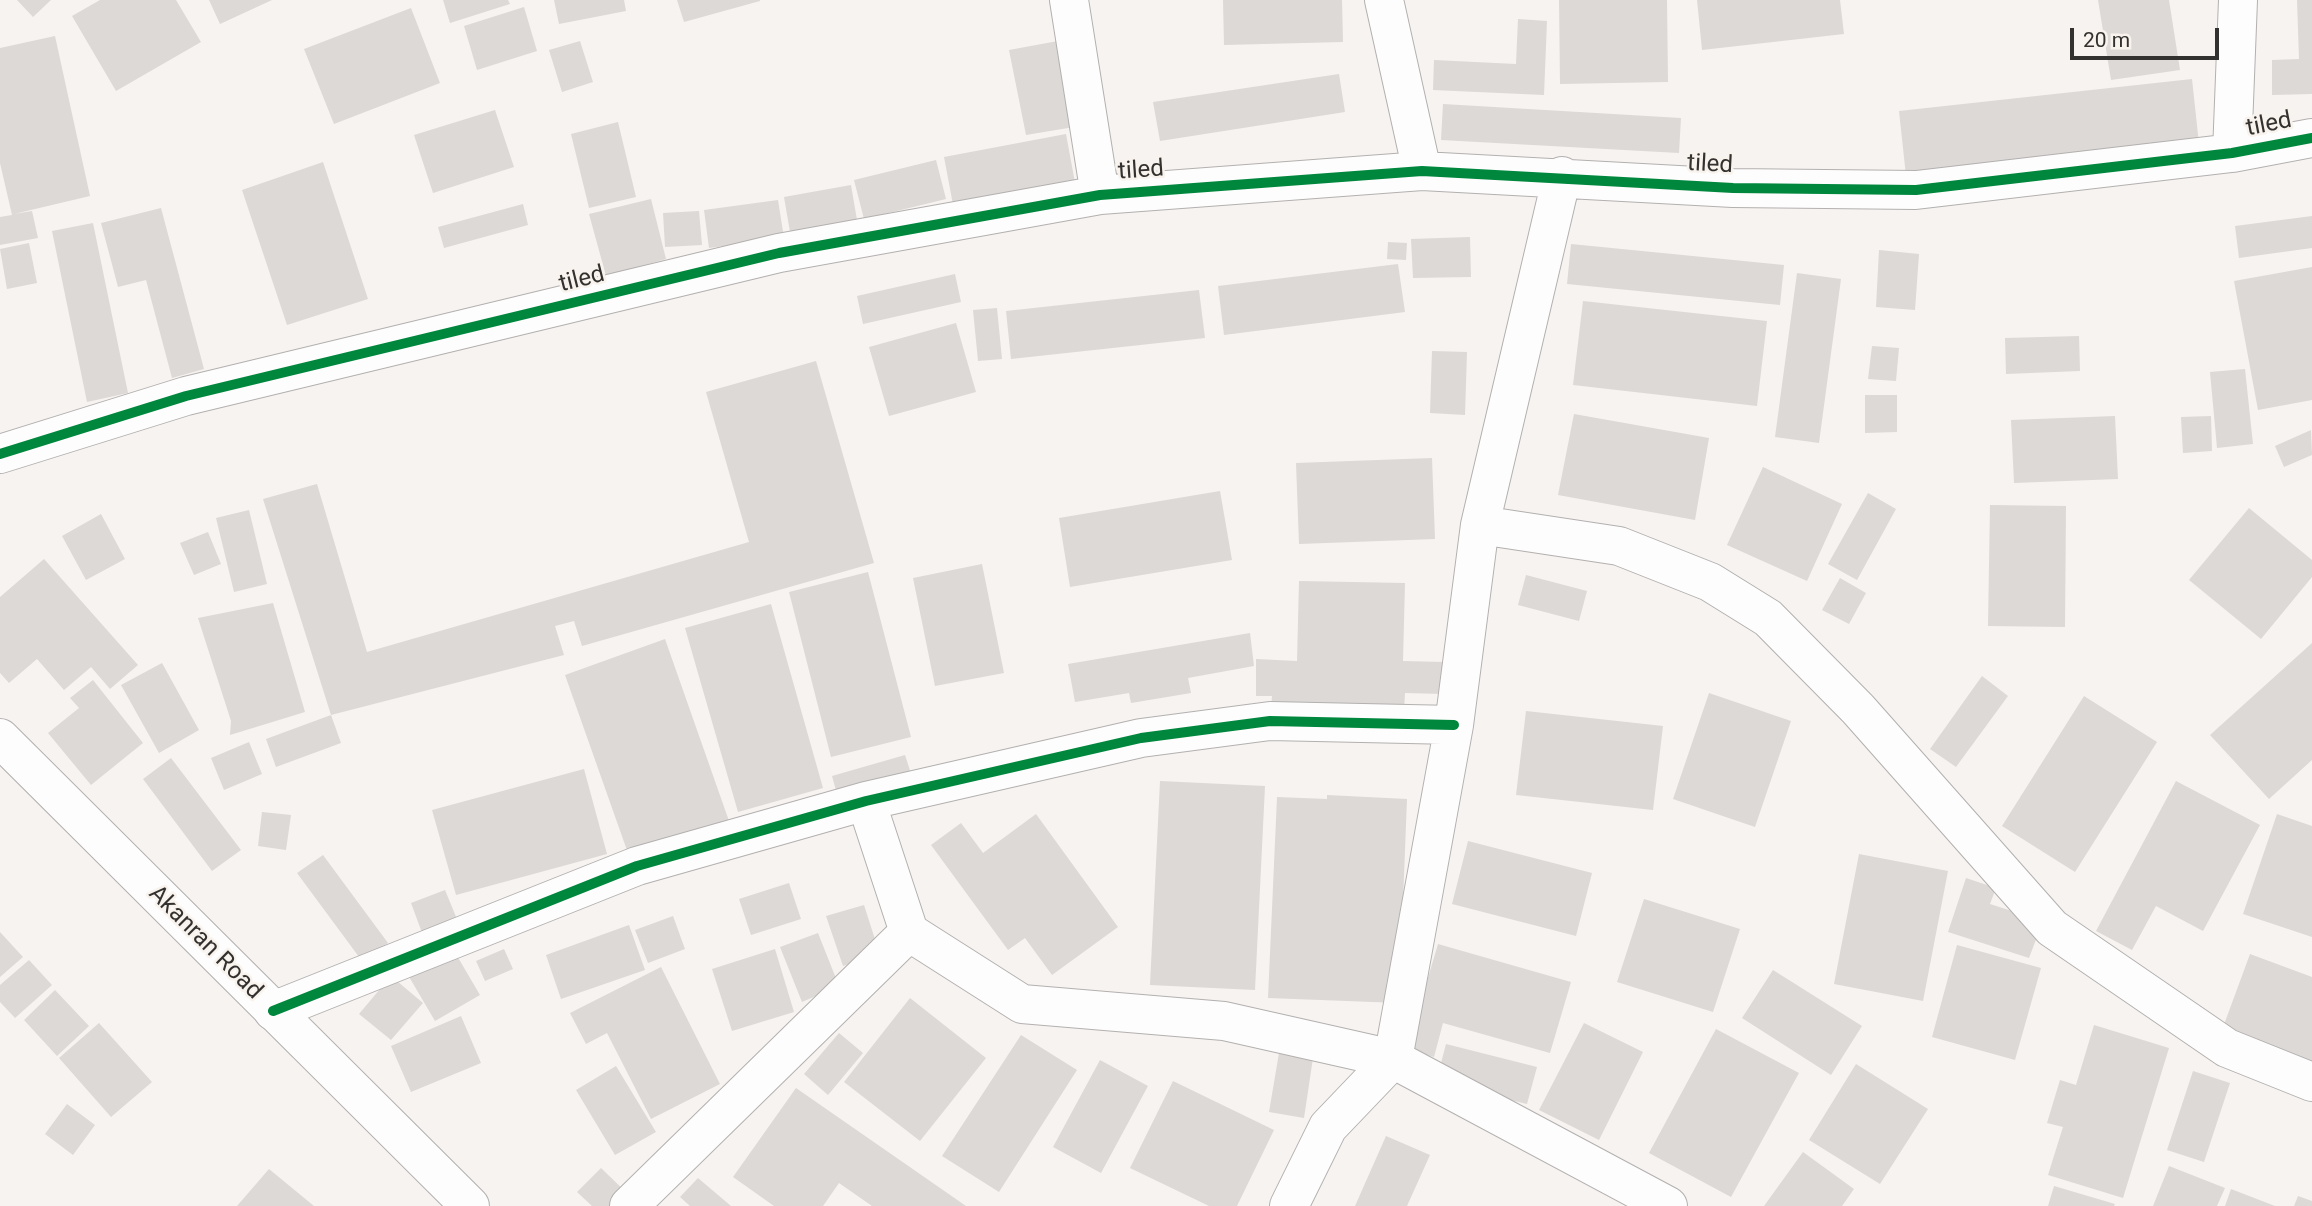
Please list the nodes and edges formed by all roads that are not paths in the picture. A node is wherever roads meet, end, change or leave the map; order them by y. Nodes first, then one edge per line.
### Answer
1 (1069, 0) edge
2 (1384, 0) edge
3 (2238, 0) edge
4 (2312, 138) edge
5 (2232, 153) junction
6 (1422, 171) junction
7 (1562, 176) junction
8 (1100, 195) junction
9 (0, 454) edge
10 (1480, 525) junction
11 (1454, 725) junction
12 (0, 738) edge
13 (866, 801) junction
14 (909, 932) junction
15 (273, 1011) junction
16 (1393, 1059) junction
17 (2312, 1082) edge
18 (470, 1206) edge
19 (629, 1206) edge
20 (1289, 1206) edge
21 (1668, 1206) edge

1 - 8 street
2 - 6 street
3 - 5 street
4 - 5 street, tiled
5 - 7 street, tiled
6 - 7 street, tiled
6 - 8 street, tiled
7 - 10 street
8 - 9 street, tiled
10 - 11 street
10 - 17 street
11 - 13 street
11 - 16 street
12 - 15 street, Akanran Road
13 - 14 street
13 - 15 street
14 - 16 street
14 - 19 street
15 - 18 street, Akanran Road
16 - 20 street
16 - 21 street

